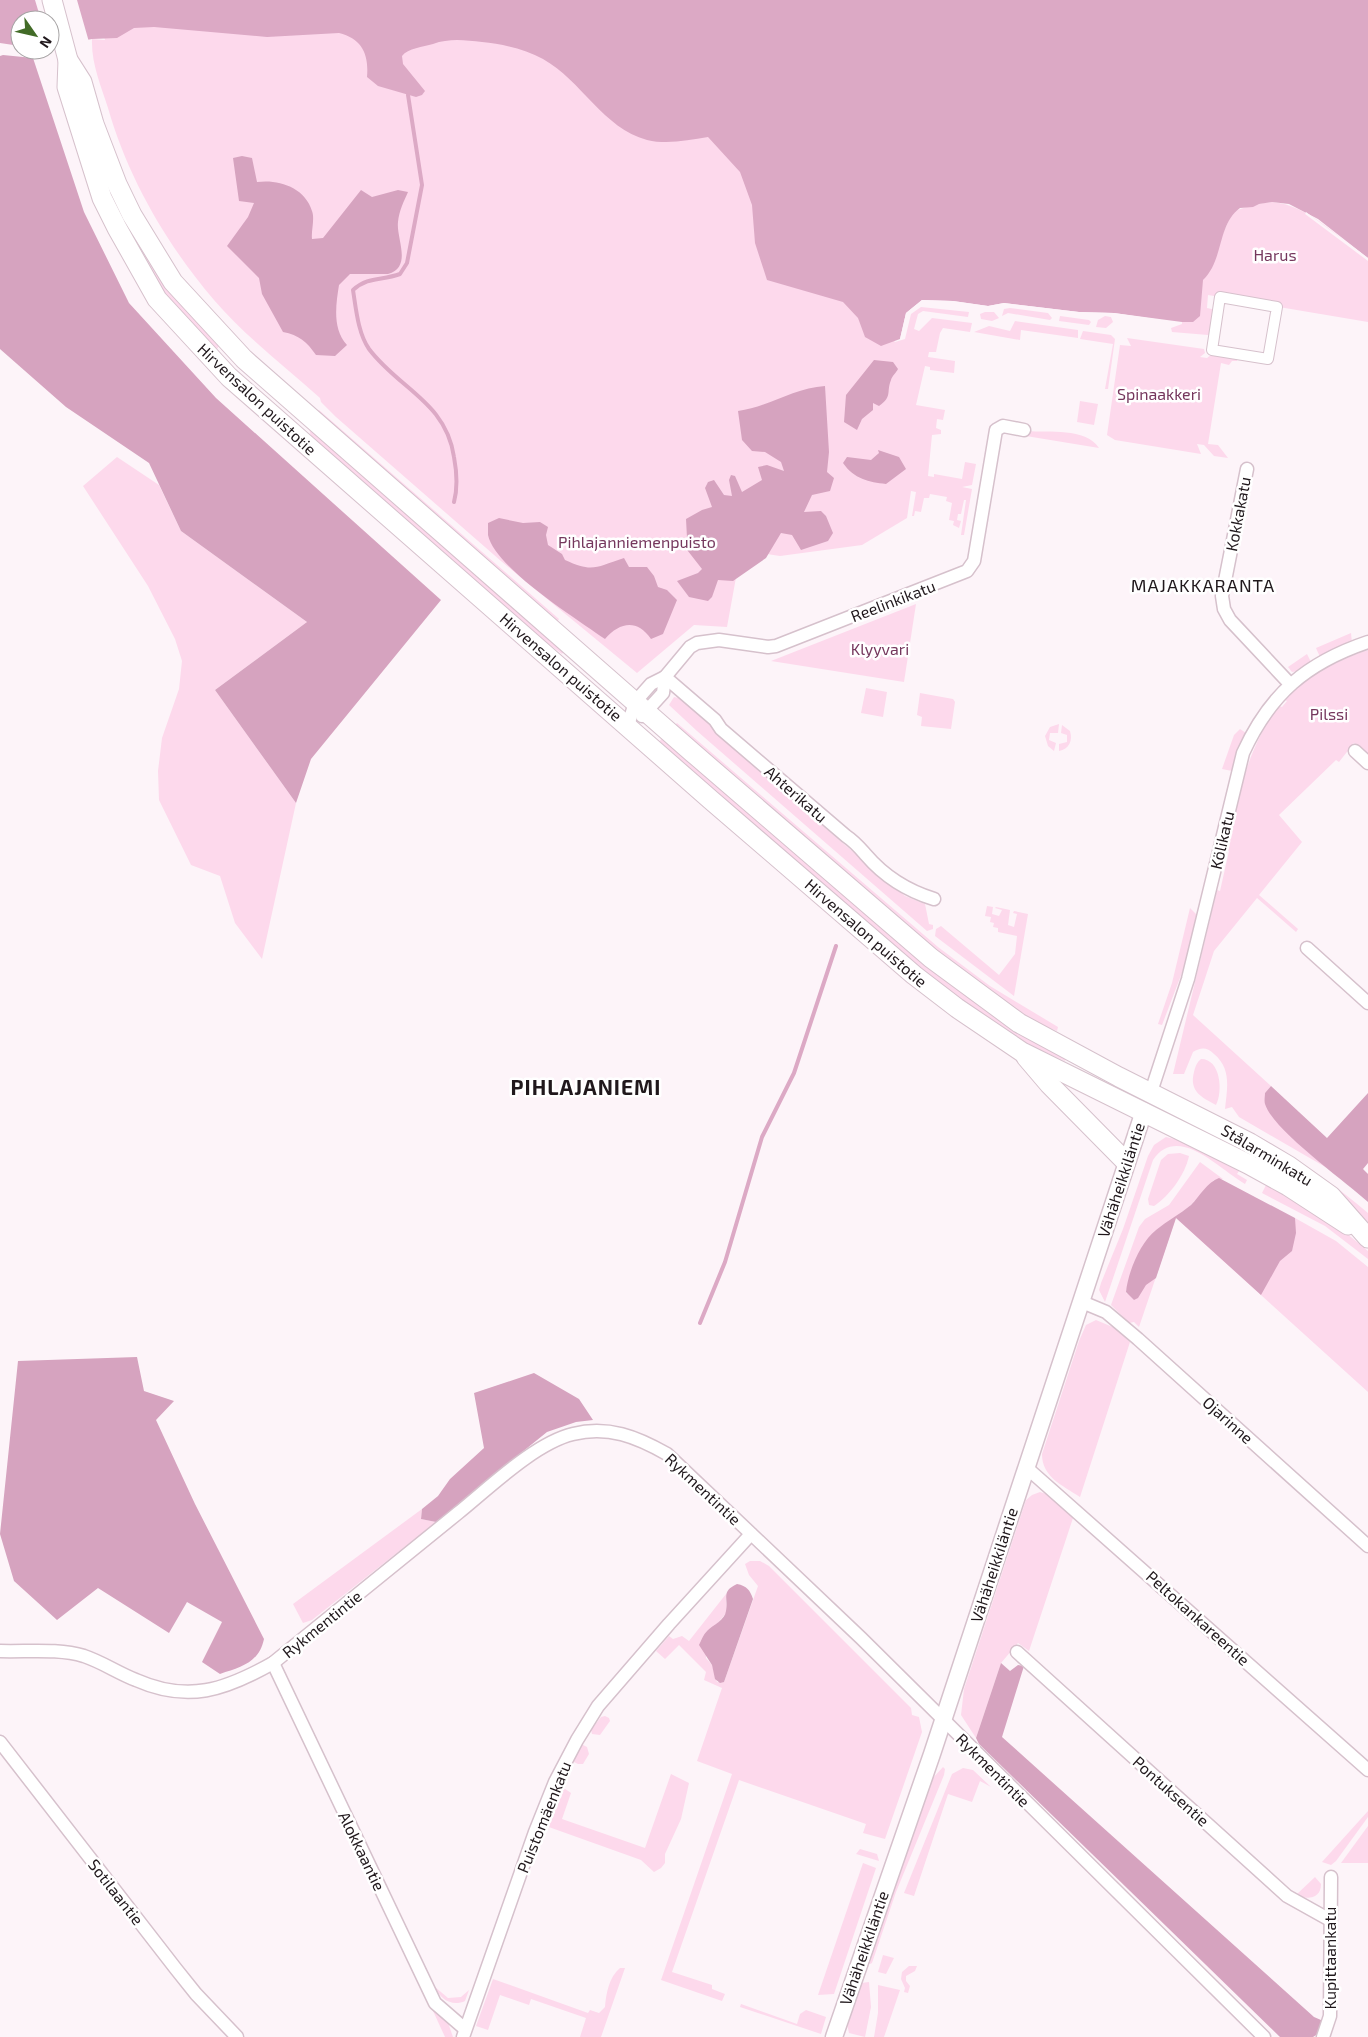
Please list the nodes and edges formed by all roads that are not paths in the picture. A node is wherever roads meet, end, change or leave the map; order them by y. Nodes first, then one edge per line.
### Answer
1 (52, 0) edge
2 (68, 60) junction
3 (1276, 307) joint
4 (1024, 430) dead end
5 (1247, 469) dead end
6 (1368, 642) edge
7 (664, 678) junction
8 (1290, 684) junction
9 (641, 707) junction
10 (628, 726) junction
11 (1355, 751) dead end
12 (1368, 763) edge
13 (934, 899) dead end
14 (1307, 948) dead end
15 (1368, 1003) edge
16 (1022, 1052) junction
17 (1151, 1092) junction
18 (1144, 1112) junction
19 (1126, 1162) junction
20 (1368, 1238) edge
21 (1082, 1302) junction
22 (1027, 1468) junction
23 (751, 1534) junction
24 (1368, 1546) edge
25 (0, 1652) edge
26 (1018, 1652) dead end
27 (273, 1663) junction
28 (943, 1720) junction
29 (0, 1742) edge
30 (1368, 1770) edge
31 (1331, 1877) dead end
32 (1330, 1920) junction
33 (464, 2033) edge
34 (237, 2037) edge
35 (834, 2037) edge
36 (1264, 2037) edge
37 (1323, 2037) edge

1 - 2 main road
2 - 9 main road, Hirvensalon puistotie
2 - 10 main road, Hirvensalon puistotie
3 - 3 street
4 - 7 street, Reelinkikatu
5 - 8 street, Kokkakatu
6 - 8 street, Kölikatu
7 - 9 street, Reelinkikatu
7 - 13 street, Ahterikatu
8 - 17 street, Kölikatu
9 - 10 street, Reelinkikatu
9 - 17 main road, Hirvensalon puistotie
10 - 16 main road, Hirvensalon puistotie
11 - 12 street
14 - 15 street
16 - 18 main road, Hirvensalon puistotie
16 - 19 main road
17 - 18 main road, Vähäheikkiläntie
17 - 20 main road, Stålarminkatu
18 - 19 street, Vähäheikkiläntie
18 - 20 main road, Stålarminkatu
19 - 21 street, Vähäheikkiläntie
21 - 22 street, Vähäheikkiläntie
21 - 24 street, Ojarinne
22 - 28 street, Vähäheikkiläntie
22 - 30 street, Peltokankareentie
23 - 27 street, Rykmentintie
23 - 28 street, Rykmentintie
23 - 33 street, Puistomäenkatu
25 - 27 street, Rykmentintie
26 - 32 street, Pontuksentie
27 - 33 street, Alokkaantie
28 - 35 street, Vähäheikkiläntie
28 - 36 street, Rykmentintie
29 - 34 street, Sotilaantie
31 - 32 street, Kupittaankatu
32 - 37 street, Kupittaankatu

